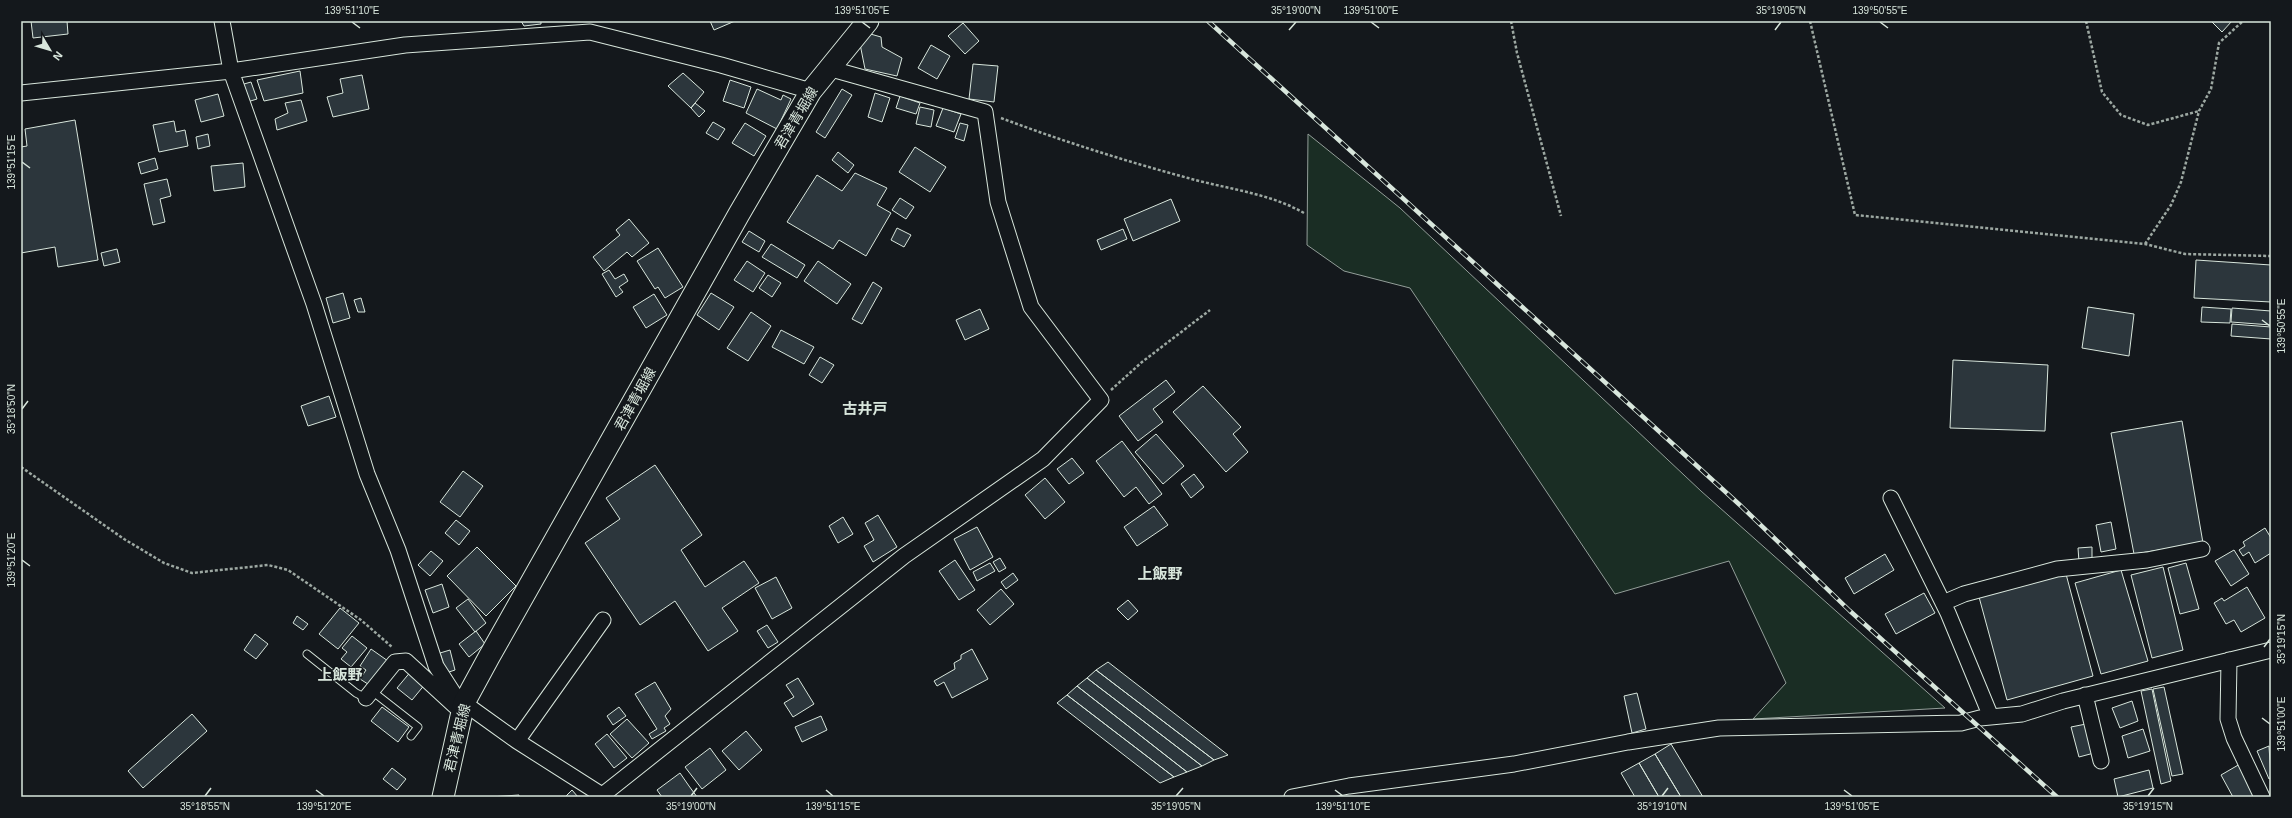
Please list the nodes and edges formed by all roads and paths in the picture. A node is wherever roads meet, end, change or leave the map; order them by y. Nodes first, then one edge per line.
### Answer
1 (222, 21) edge
2 (868, 21) edge
3 (1511, 21) edge
4 (1810, 21) edge
5 (2086, 21) edge
6 (2243, 21) edge
7 (828, 68) junction
8 (231, 71) junction
9 (811, 91) junction
10 (21, 93) edge
11 (2199, 111) junction
12 (985, 112) junction
13 (1304, 213) dead end
14 (1561, 216) dead end
15 (2145, 244) junction
16 (2271, 256) edge
17 (1210, 310) dead end
18 (1101, 400) junction
19 (21, 467) edge
20 (1891, 498) dead end
21 (2202, 548) dead end
22 (1943, 603) junction
23 (603, 620) dead end
24 (2271, 650) edge
25 (307, 654) dead end
26 (2229, 660) junction
27 (406, 661) junction
28 (369, 694) junction
29 (2085, 695) junction
30 (463, 708) junction
31 (1991, 717) junction
32 (411, 736) dead end
33 (517, 741) junction
34 (2101, 760) dead end
35 (603, 796) edge
36 (443, 797) edge
37 (1292, 797) edge
38 (2262, 797) edge

1 - 8 street
2 - 7 main road, 君津青堀線
3 - 14 path
4 - 15 path
5 - 11 path
6 - 11 path
7 - 9 main road, 君津青堀線
7 - 12 street
8 - 9 street
8 - 10 street
8 - 30 street
9 - 30 main road, 君津青堀線
11 - 15 path
12 - 13 path
12 - 18 street
15 - 16 path
17 - 18 path
18 - 35 street
19 - 27 path
20 - 22 street
21 - 22 street
22 - 31 street
23 - 33 street
24 - 26 street
25 - 28 lane
26 - 29 street
26 - 38 street
27 - 28 street
27 - 30 street
28 - 32 lane
29 - 31 street
29 - 34 street
30 - 33 street
30 - 36 main road, 君津青堀線
31 - 37 street
33 - 35 street

